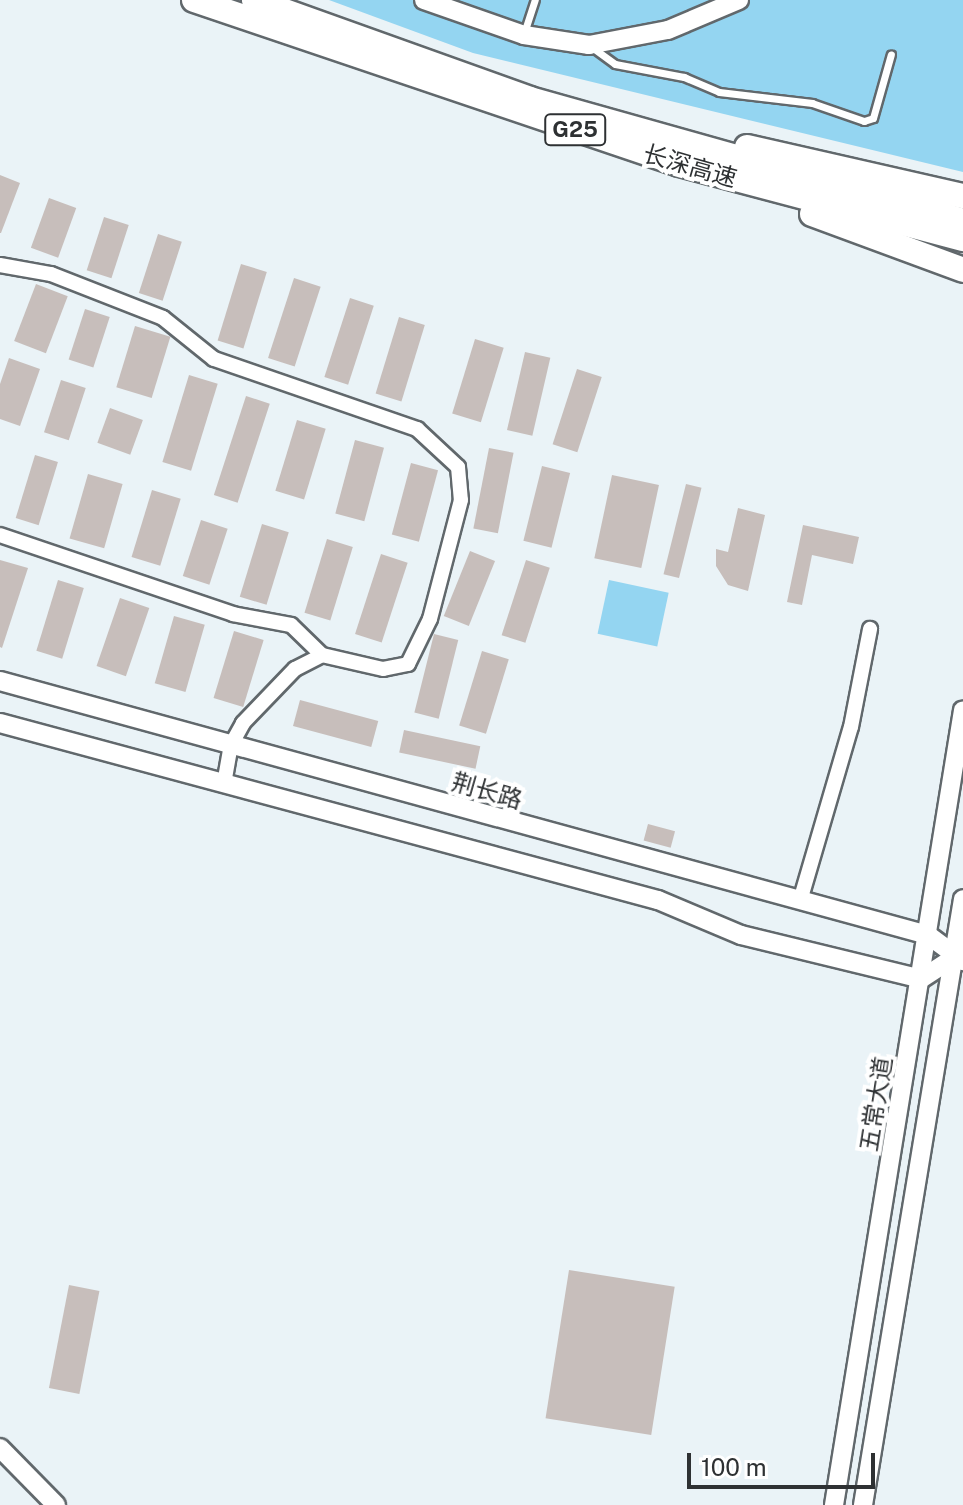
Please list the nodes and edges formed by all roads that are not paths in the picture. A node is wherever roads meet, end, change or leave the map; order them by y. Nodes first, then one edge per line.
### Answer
1 (194, 0) edge
2 (254, 0) edge
3 (535, 0) edge
4 (739, 0) edge
5 (433, 1) edge
6 (524, 35) junction
7 (589, 45) junction
8 (891, 54) dead end
9 (530, 99) junction
10 (679, 164) junction
11 (963, 196) edge
12 (963, 221) edge
13 (963, 239) edge
14 (0, 265) edge
15 (963, 270) edge
16 (0, 535) edge
17 (870, 629) dead end
18 (322, 655) junction
19 (0, 681) edge
20 (963, 710) edge
21 (0, 723) edge
22 (231, 745) junction
23 (224, 784) junction
24 (963, 899) edge
25 (800, 901) junction
26 (928, 935) junction
27 (958, 960) edge
28 (921, 979) junction
29 (0, 1448) edge
30 (56, 1505) edge
31 (834, 1505) edge
32 (863, 1505) edge

1 - 10 highway, 长深高速 / G25
2 - 9 highway, 长深高速 / G25
3 - 6 lane
4 - 7 main road
5 - 6 main road
6 - 7 main road
7 - 8 lane
9 - 11 highway
9 - 12 highway, 长深高速 / G25
10 - 13 highway, 长深高速 / G25
10 - 15 highway
14 - 18 street
16 - 18 street
17 - 25 street
18 - 22 street
19 - 22 main road, 荆长路
20 - 26 main road, 五常大道
21 - 23 main road
22 - 23 street
22 - 25 main road, 荆长路
23 - 28 main road
24 - 27 main road
25 - 26 main road, 荆长路
26 - 27 main road, 荆长路
26 - 28 main road, 五常大道
27 - 28 main road
27 - 32 main road
28 - 31 main road, 五常大道
29 - 30 main road

